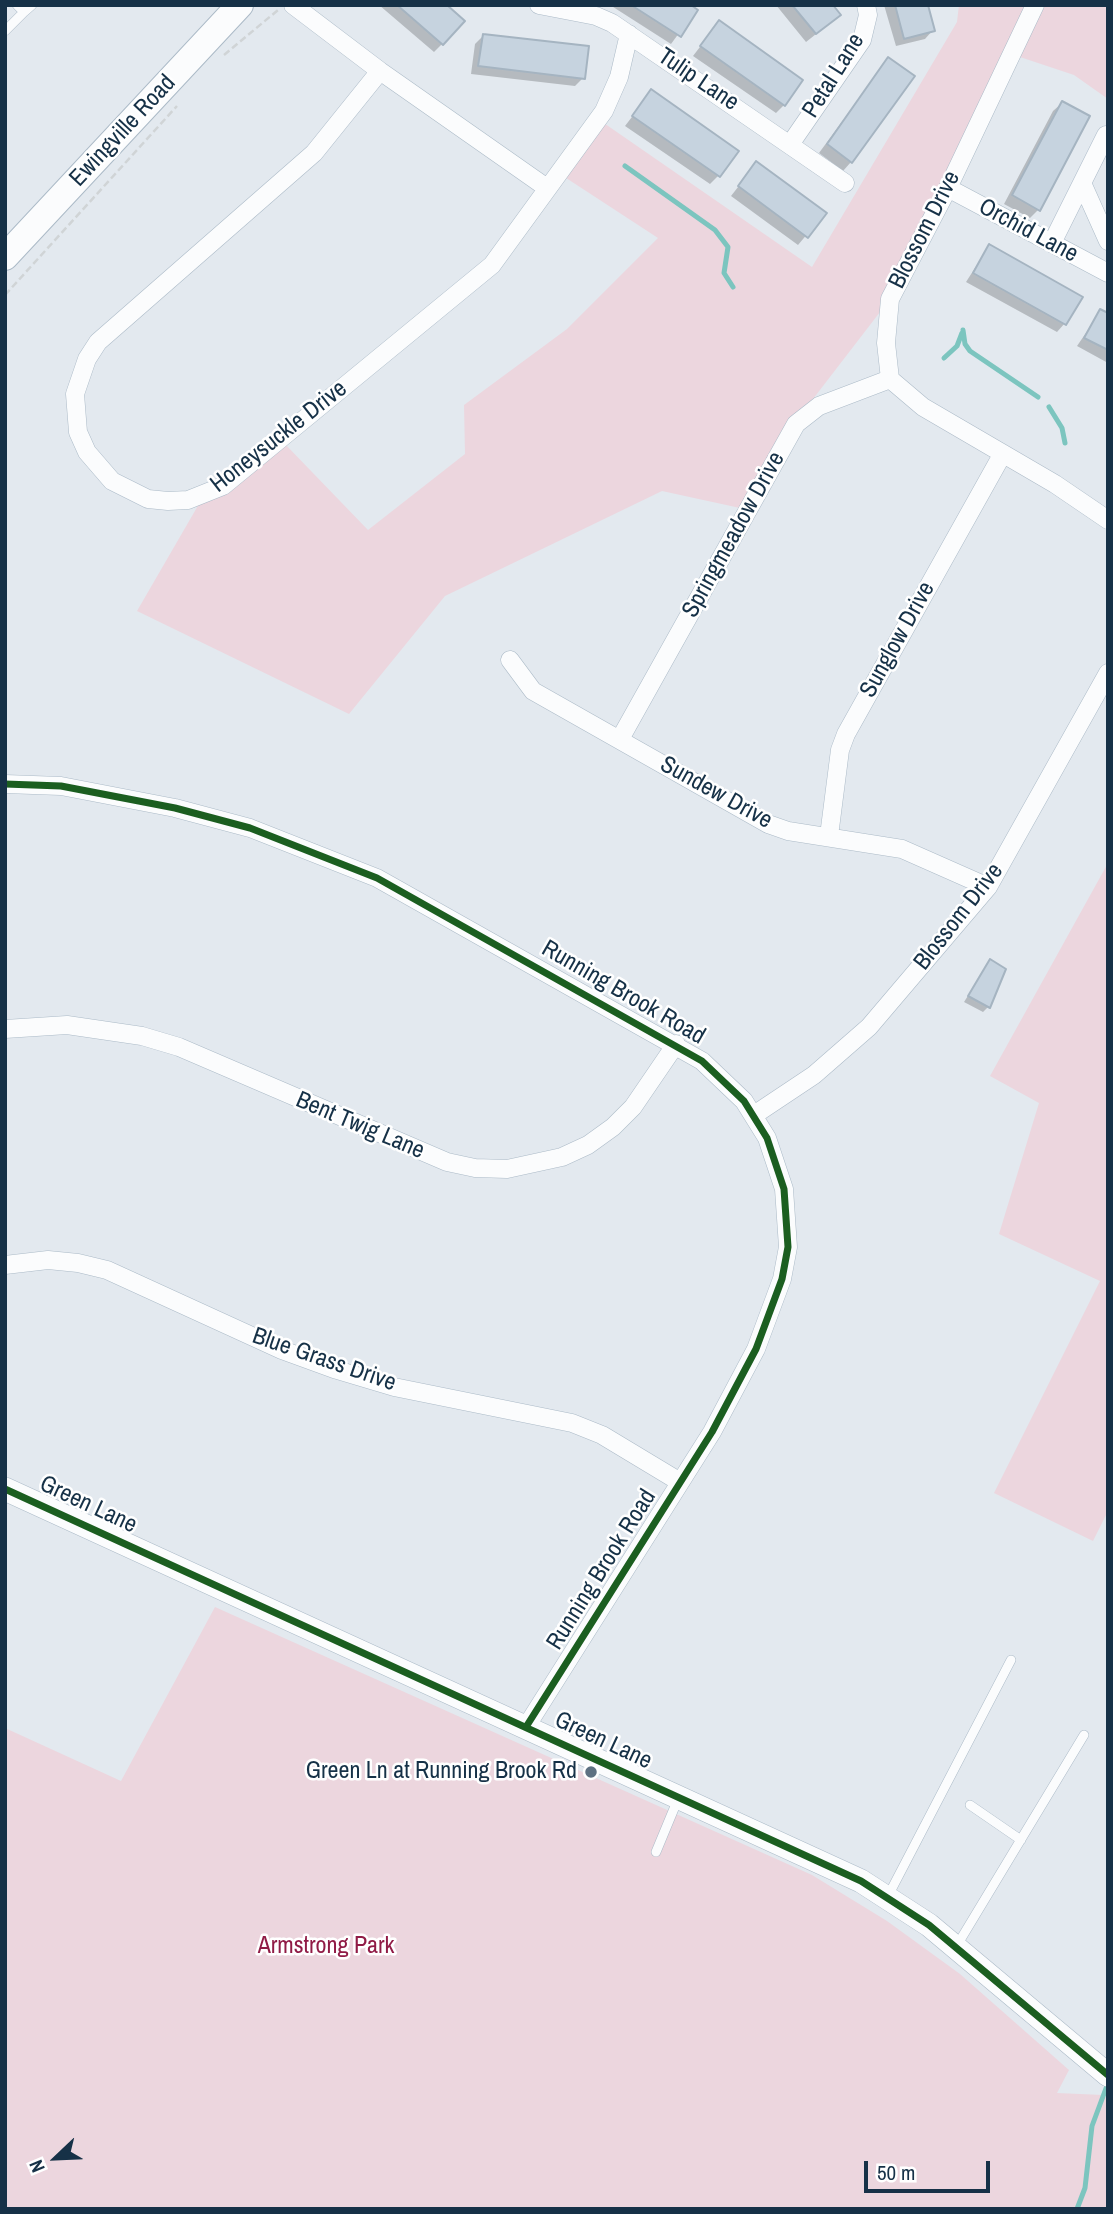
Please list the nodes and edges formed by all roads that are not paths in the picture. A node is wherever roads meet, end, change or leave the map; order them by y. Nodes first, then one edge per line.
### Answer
1 (240, 5) edge
2 (293, 5) edge
3 (539, 5) edge
4 (866, 5) edge
5 (1035, 5) edge
6 (24, 7) edge
7 (5, 31) edge
8 (629, 34) junction
9 (380, 71) junction
10 (1106, 135) dead end
11 (791, 143) junction
12 (845, 183) dead end
13 (1082, 183) junction
14 (547, 188) junction
15 (948, 188) junction
16 (1108, 241) edge
17 (1052, 243) junction
18 (5, 257) edge
19 (1108, 273) edge
20 (890, 379) junction
21 (1002, 455) junction
22 (1108, 520) edge
23 (510, 660) dead end
24 (1108, 673) edge
25 (620, 738) junction
26 (5, 785) edge
27 (830, 836) junction
28 (988, 887) junction
29 (5, 1028) edge
30 (676, 1044) junction
31 (754, 1115) junction
32 (5, 1265) edge
33 (680, 1482) junction
34 (7, 1493) edge
35 (1011, 1660) dead end
36 (526, 1727) junction
37 (1084, 1735) dead end
38 (679, 1797) junction
39 (970, 1805) dead end
40 (1021, 1840) junction
41 (656, 1852) dead end
42 (888, 1896) junction
43 (956, 1947) junction
44 (1105, 2072) edge

1 - 18 main road, Ewingville Road
2 - 9 street
3 - 8 street, Tulip Lane
4 - 11 street, Petal Lane
5 - 15 street, Blossom Drive
6 - 7 lane
8 - 11 street, Tulip Lane
8 - 14 street, Honeysuckle Drive
9 - 14 street
9 - 14 street, Honeysuckle Drive
10 - 13 street
11 - 12 street, Tulip Lane
13 - 16 street
13 - 17 street
15 - 17 street, Orchid Lane
15 - 20 street, Blossom Drive
17 - 19 street, Orchid Lane
20 - 21 street
20 - 25 street, Springmeadow Drive
21 - 22 street
21 - 27 street, Sunglow Drive
23 - 25 street, Sundew Drive
24 - 28 street, Blossom Drive
25 - 27 street, Sundew Drive
26 - 30 street, Running Brook Road
27 - 28 street, Sundew Drive
28 - 31 street, Blossom Drive
29 - 30 street, Bent Twig Lane
30 - 31 street, Running Brook Road
31 - 33 street, Running Brook Road
32 - 33 street, Blue Grass Drive
33 - 36 street, Running Brook Road
34 - 36 street, Green Lane
35 - 42 lane
36 - 38 street, Green Lane
37 - 40 lane
38 - 41 lane
38 - 42 street, Green Lane
39 - 40 lane
40 - 43 lane
42 - 43 street, Green Lane
43 - 44 street, Green Lane

